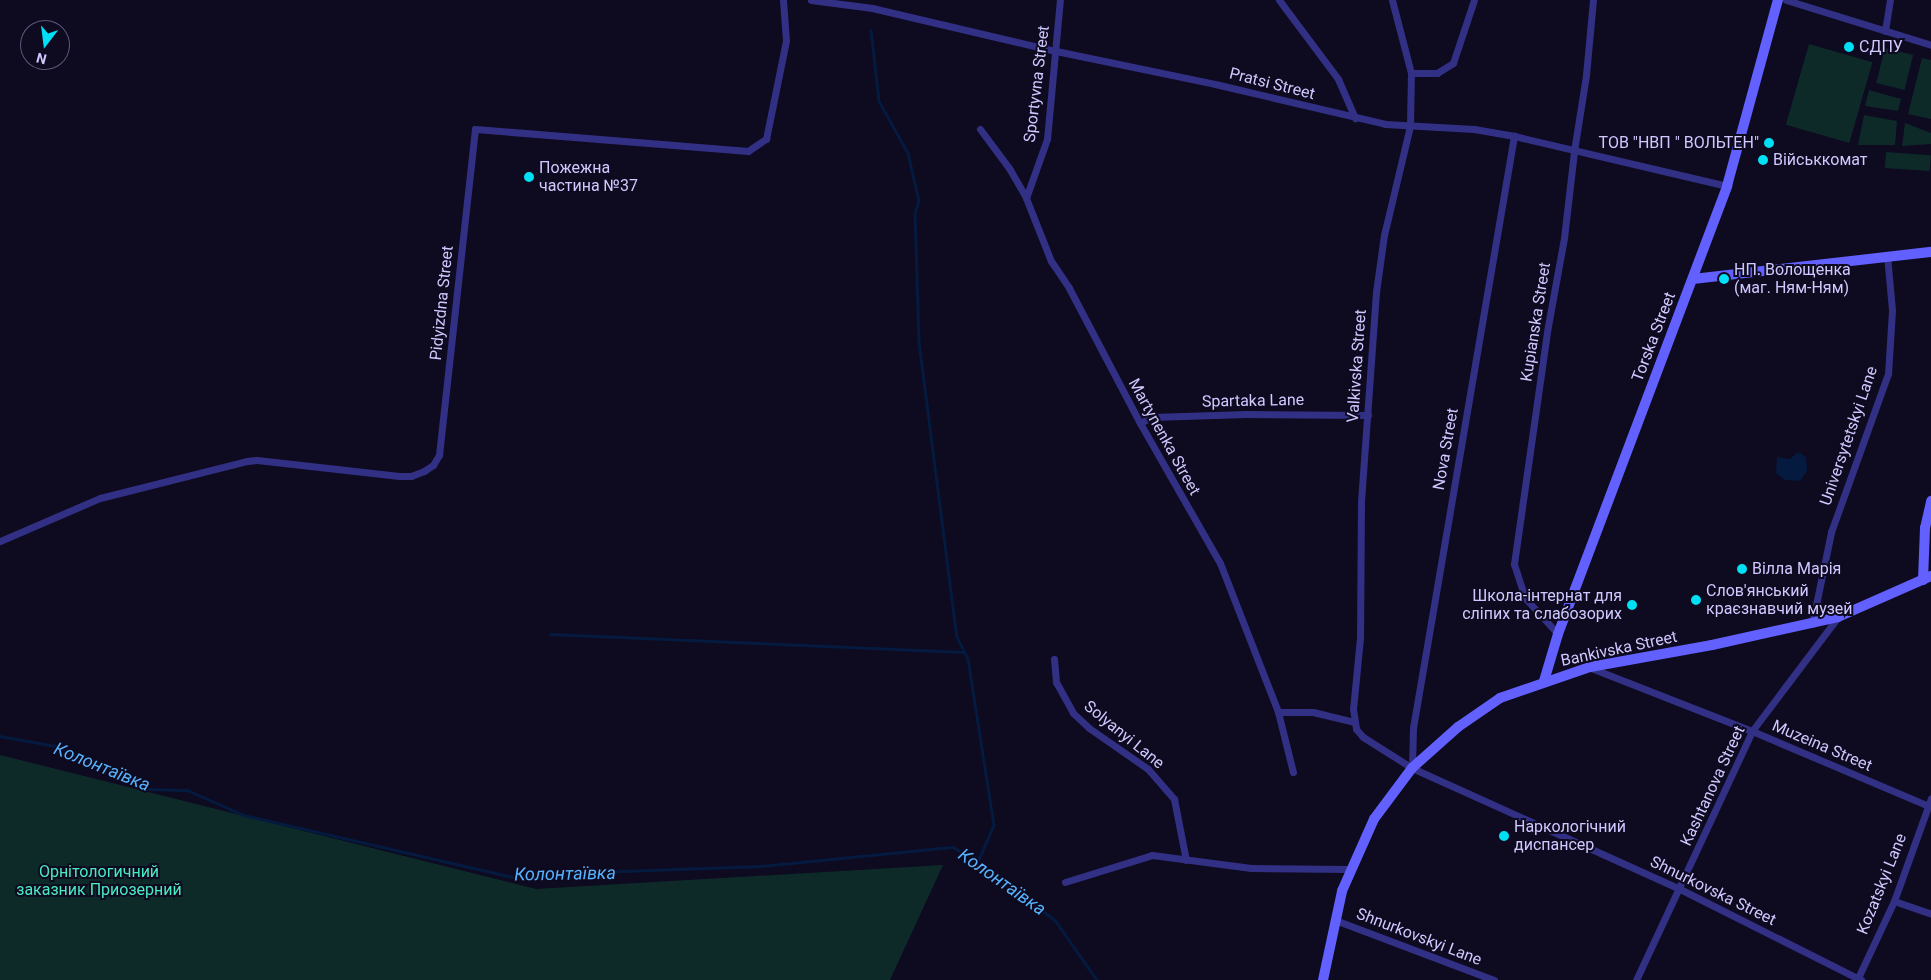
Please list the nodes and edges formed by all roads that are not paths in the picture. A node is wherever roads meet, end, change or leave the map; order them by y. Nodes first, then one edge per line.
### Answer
1 (783, 0) edge
2 (811, 0) edge
3 (1060, 0) edge
4 (1279, 0) edge
5 (1392, 0) edge
6 (1474, 0) edge
7 (1593, 0) edge
8 (1778, 0) edge
9 (1786, 0) edge
10 (1890, 0) edge
11 (1884, 31) junction
12 (1931, 45) edge
13 (1056, 51) junction
14 (1410, 73) junction
15 (1355, 118) junction
16 (1410, 126) junction
17 (980, 129) dead end
18 (1514, 136) junction
19 (1574, 151) junction
20 (1727, 186) junction
21 (1026, 198) junction
22 (1931, 252) edge
23 (1887, 255) junction
24 (1692, 279) junction
25 (1368, 415) junction
26 (1140, 423) junction
27 (1931, 501) edge
28 (0, 541) edge
29 (1927, 578) edge
30 (1838, 617) junction
31 (1812, 624) junction
32 (1558, 634) junction
33 (1054, 659) dead end
34 (1590, 667) junction
35 (1544, 681) junction
36 (1278, 712) junction
37 (1354, 722) junction
38 (1752, 731) junction
39 (1412, 768) junction
40 (1293, 772) dead end
41 (1930, 803) edge
42 (1186, 860) junction
43 (1351, 869) junction
44 (1065, 882) dead end
45 (1680, 889) junction
46 (1894, 901) junction
47 (1931, 914) edge
48 (1335, 920) junction
49 (1858, 979) edge
50 (1323, 980) edge
51 (1494, 980) edge
52 (1636, 980) edge

1 - 28 street, Pidyizdna Street
2 - 13 street, Pratsi Street
3 - 13 street, Sportyvna Street
4 - 15 street
5 - 14 street, Valkivska Street
6 - 14 street
7 - 19 street, Kupianska Street
8 - 20 main road, Torska Street
9 - 11 street
10 - 11 street
11 - 12 street
13 - 15 street, Pratsi Street
13 - 21 street, Sportyvna Street
14 - 16 street, Valkivska Street
15 - 16 street, Pratsi Street
16 - 18 street, Pratsi Street
16 - 25 street, Valkivska Street
17 - 21 street, Martynenka Street
18 - 19 street, Pratsi Street
18 - 39 street, Nova Street
19 - 20 street, Pratsi Street
19 - 32 street, Kupianska Street
20 - 24 main road, Torska Street
21 - 26 street, Martynenka Street
22 - 23 main road
23 - 24 main road
23 - 31 street, Universytetskyi Lane
24 - 32 main road, Torska Street
25 - 26 street, Spartaka Lane
25 - 37 street, Valkivska Street
26 - 36 street, Martynenka Street
27 - 29 main road
29 - 30 main road, Bankivska Street
30 - 31 main road, Bankivska Street
30 - 38 street, Kashtanova Street
31 - 34 main road, Bankivska Street
32 - 35 main road, Torska Street
33 - 42 street, Solyanyi Lane
34 - 35 main road, Bankivska Street
34 - 38 street, Muzeina Street
35 - 39 main road, Bankivska Street
36 - 37 street
36 - 40 street, Martynenka Street
37 - 39 street, Shnurkovska Street
38 - 41 street, Muzeina Street
38 - 45 street, Kashtanova Street
39 - 43 main road, Bankivska Street
39 - 45 street, Shnurkovska Street
41 - 46 street, Kozatskyi Lane
42 - 43 street
42 - 44 street
43 - 48 main road, Bankivska Street
45 - 49 street, Shnurkovska Street
45 - 52 street, Kashtanova Street
46 - 47 street
46 - 49 street, Kozatskyi Lane
48 - 50 main road, Bankivska Street
48 - 51 street, Shnurkovskyi Lane

